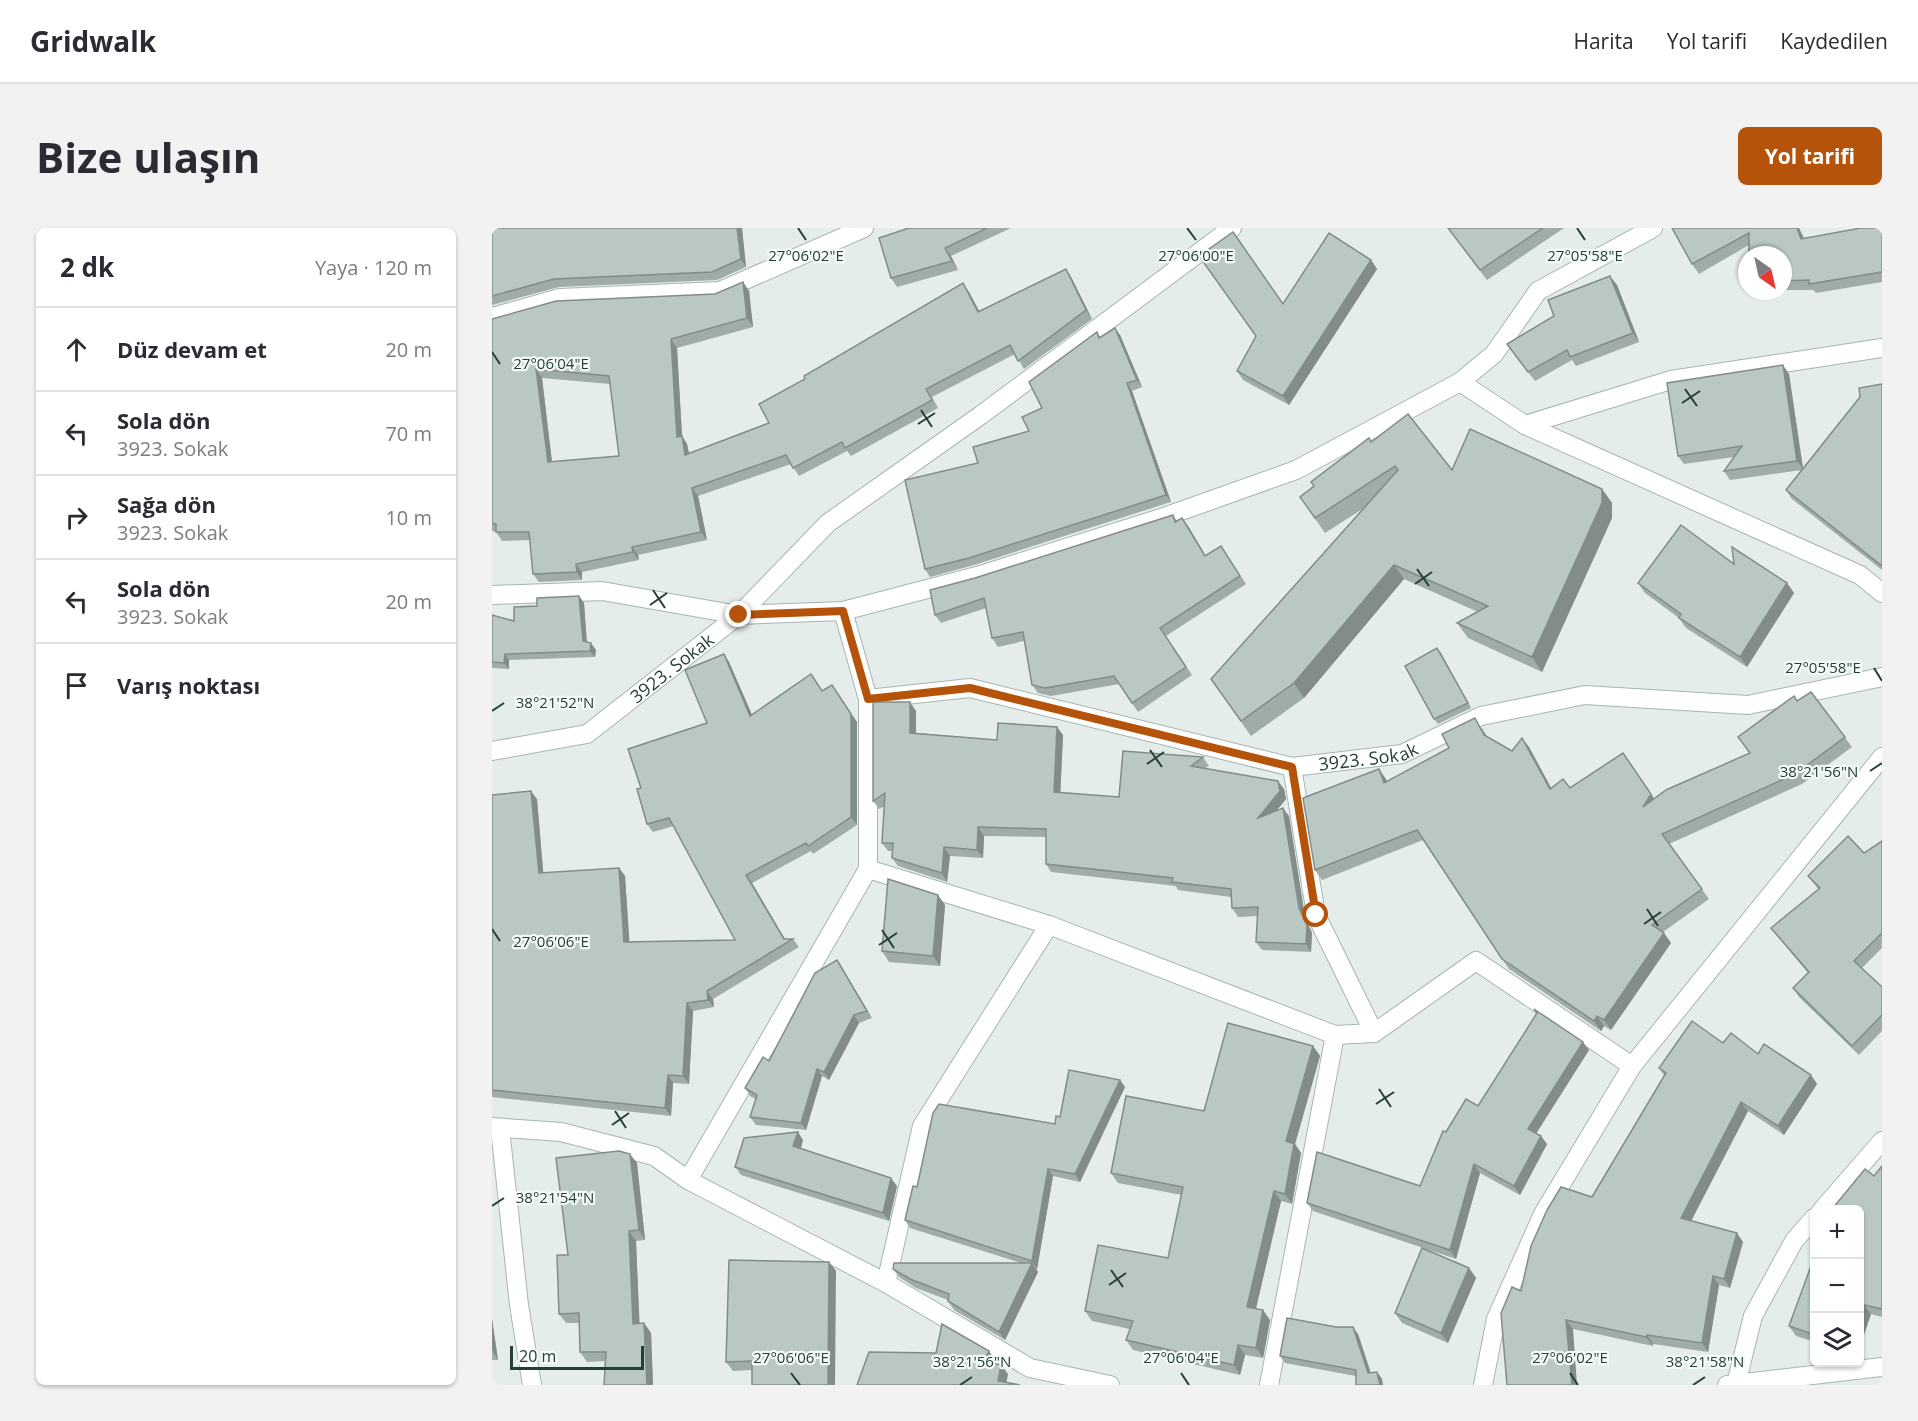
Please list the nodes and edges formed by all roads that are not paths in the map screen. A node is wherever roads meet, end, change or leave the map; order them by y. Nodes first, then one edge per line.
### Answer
1 (864, 228) edge
2 (1232, 228) edge
3 (1653, 228) edge
4 (492, 317) edge
5 (1882, 348) edge
6 (1460, 382) junction
7 (1525, 425) junction
8 (1882, 594) edge
9 (492, 595) edge
10 (843, 611) junction
11 (739, 615) junction
12 (1882, 677) edge
13 (868, 699) junction
14 (492, 751) edge
15 (1882, 758) edge
16 (1292, 767) junction
17 (868, 869) junction
18 (1049, 925) junction
19 (1374, 1033) junction
20 (1335, 1035) junction
21 (1632, 1066) junction
22 (496, 1127) edge
23 (1882, 1142) edge
24 (688, 1180) junction
25 (1826, 1205) edge
26 (1810, 1223) edge
27 (886, 1283) junction
28 (1882, 1367) edge
29 (1730, 1384) edge
30 (532, 1385) edge
31 (1110, 1385) edge
32 (1269, 1385) edge
33 (1484, 1385) edge

1 - 4 street
2 - 11 street, 3923. Sokak
3 - 6 street
5 - 7 street
6 - 7 street
6 - 10 street
7 - 8 street
9 - 11 street
10 - 11 street
10 - 13 street
11 - 14 street, 3923. Sokak
12 - 16 street, 3923. Sokak
13 - 16 street, 3923. Sokak
13 - 17 street
15 - 21 street
16 - 19 street
17 - 18 street
17 - 24 street
18 - 20 street
18 - 27 street
19 - 20 street
19 - 21 street
20 - 32 street
21 - 33 street
22 - 24 street
22 - 30 street
23 - 25 street
24 - 27 street
26 - 29 street
27 - 31 street
28 - 29 street

